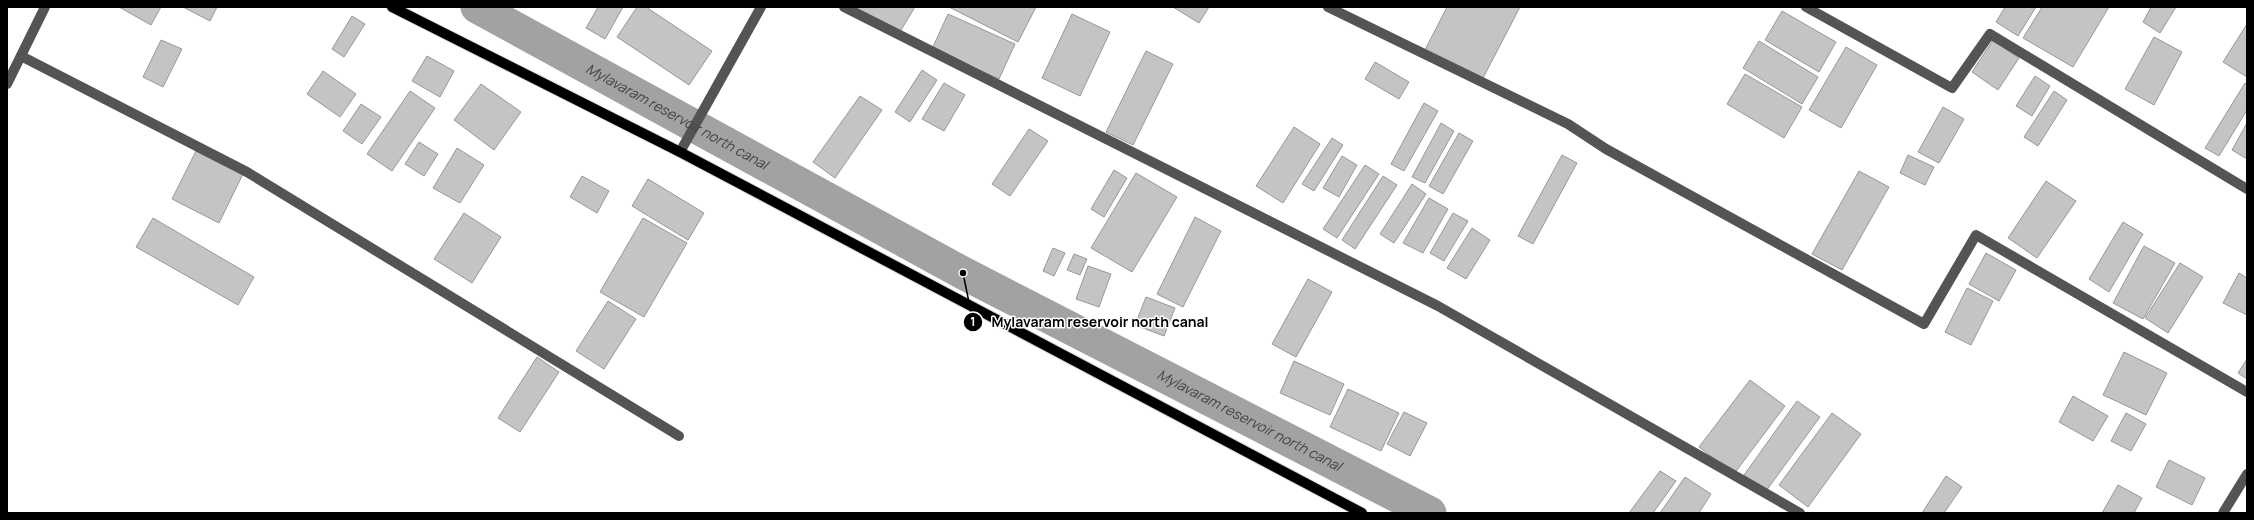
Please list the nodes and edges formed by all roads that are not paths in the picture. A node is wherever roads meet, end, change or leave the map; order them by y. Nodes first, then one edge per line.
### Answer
1 (45, 7) edge
2 (392, 7) edge
3 (761, 7) edge
4 (844, 7) edge
5 (1328, 7) edge
6 (1806, 7) edge
7 (21, 56) junction
8 (7, 84) edge
9 (680, 152) junction
10 (2247, 189) edge
11 (2247, 392) edge
12 (679, 436) dead end
13 (2247, 474) edge
14 (1362, 513) edge
15 (1800, 513) edge
16 (2223, 513) edge

1 - 7 street
2 - 9 main road
3 - 9 street
4 - 15 street
5 - 11 street
6 - 10 street
7 - 8 street
7 - 12 street
9 - 14 main road
13 - 16 street

